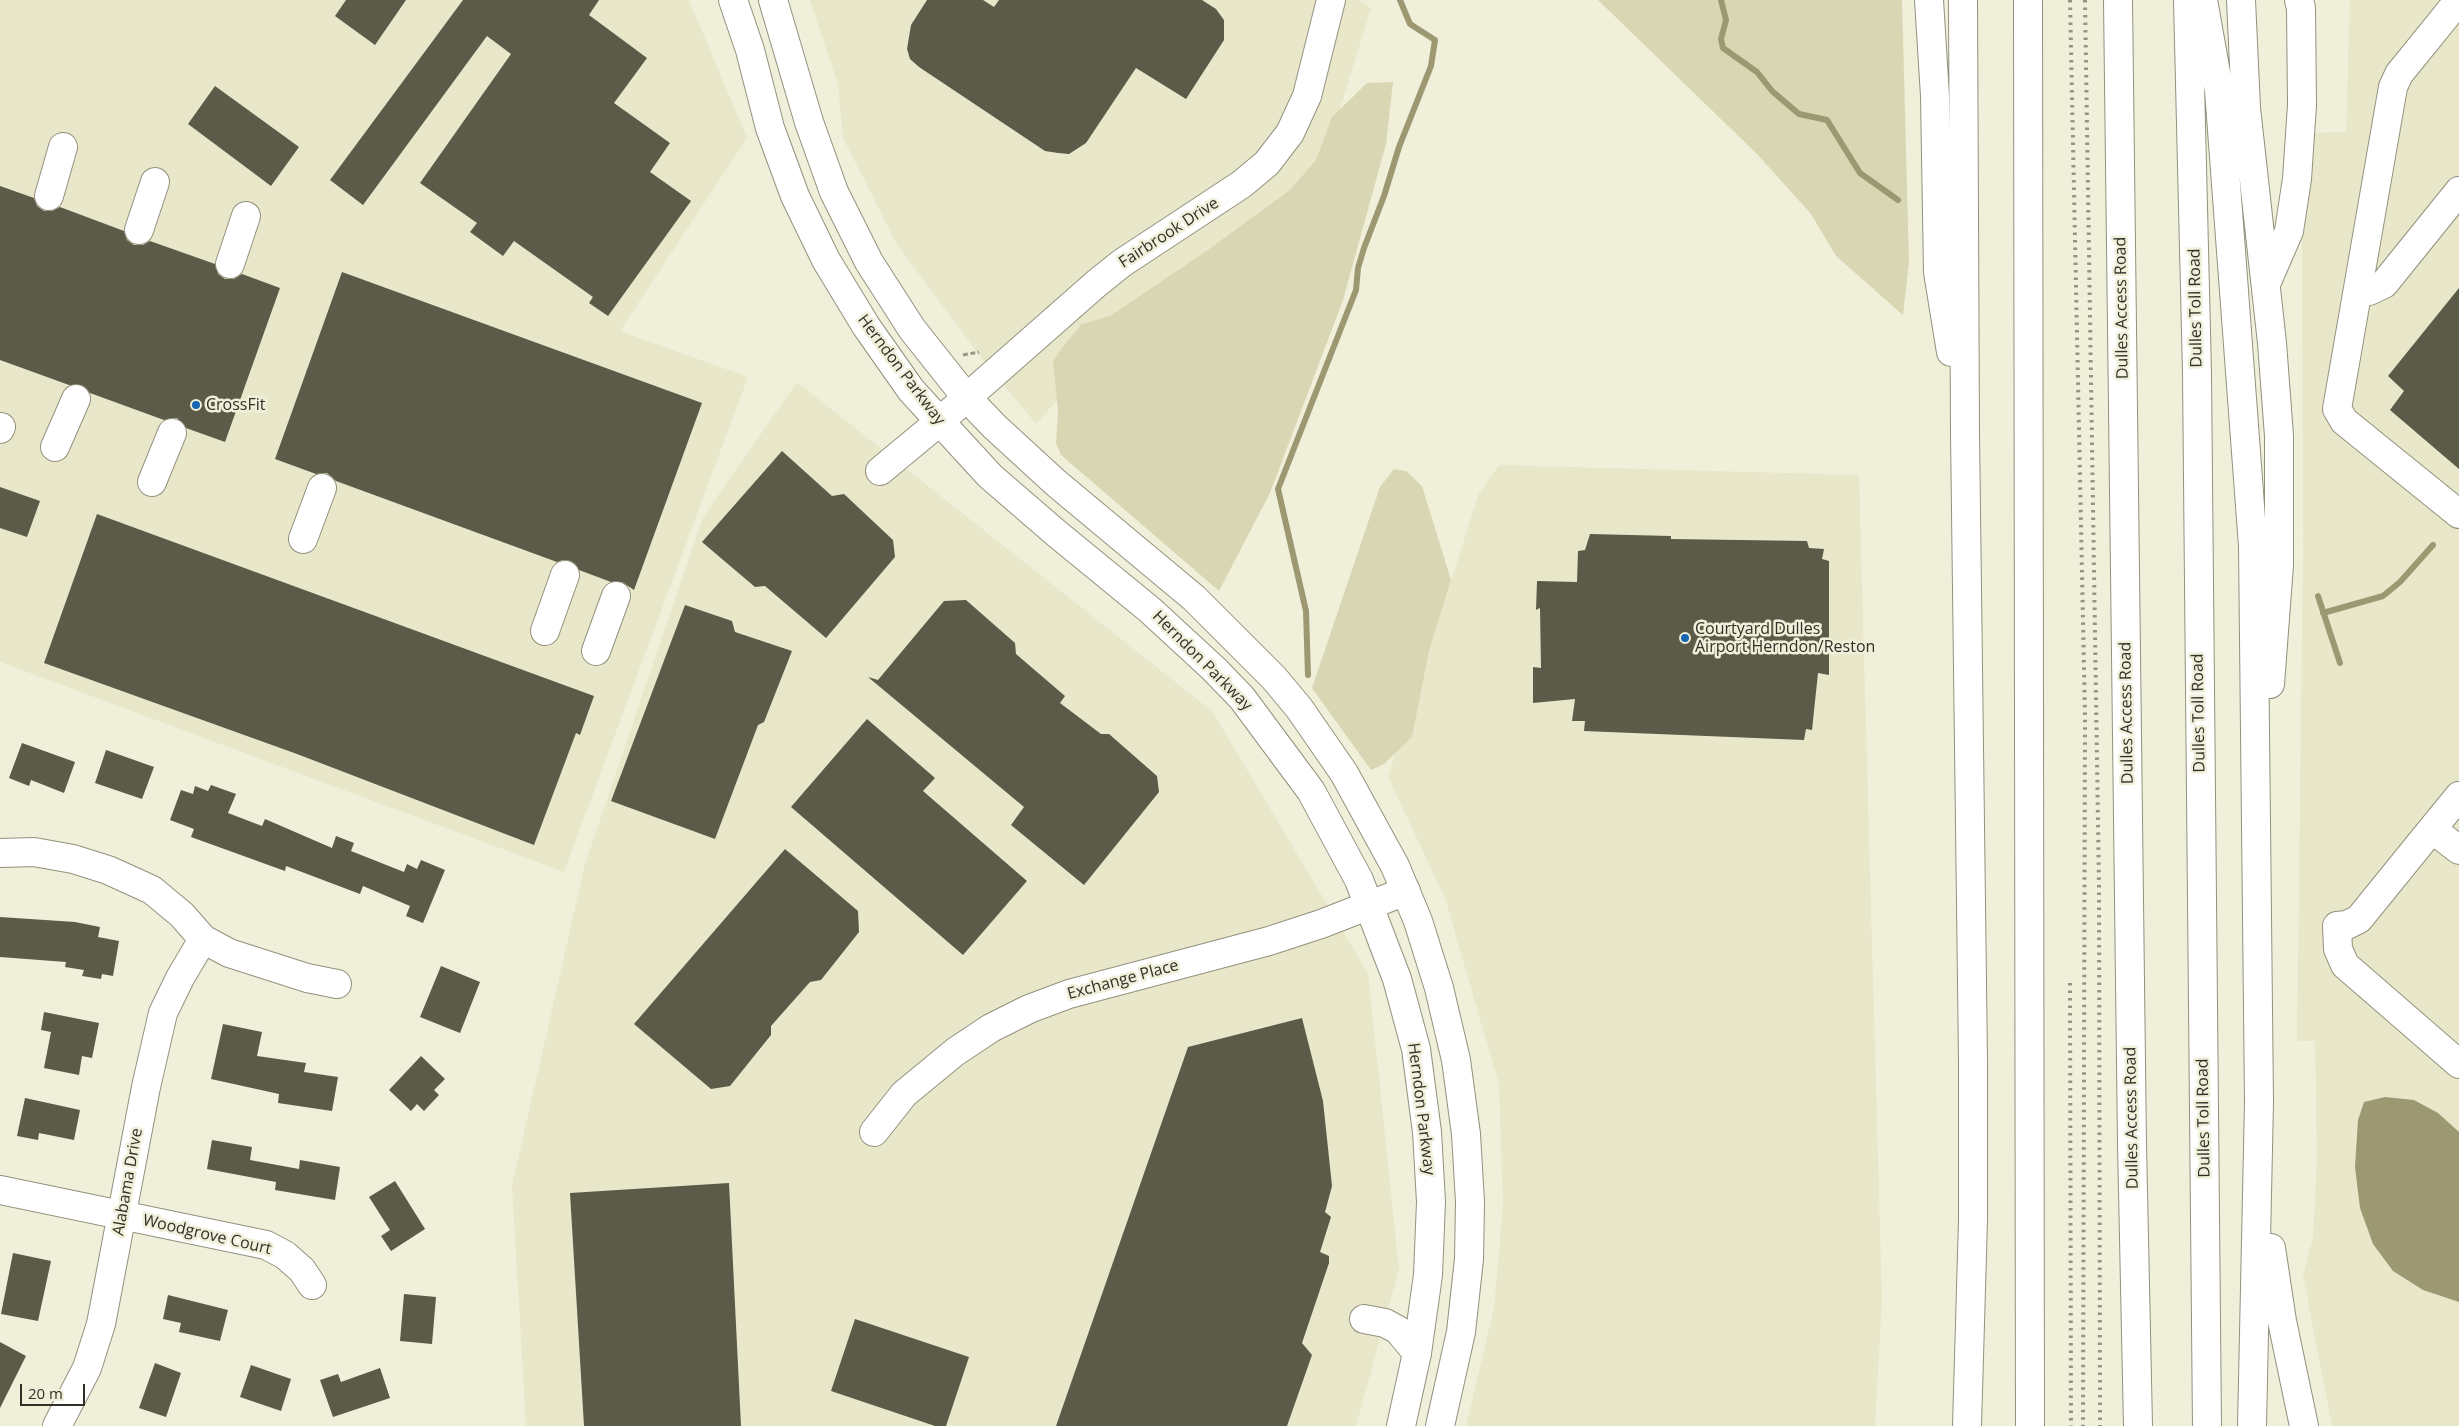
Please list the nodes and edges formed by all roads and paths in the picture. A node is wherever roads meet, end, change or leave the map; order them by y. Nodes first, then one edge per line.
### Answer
1 (733, 0) edge
2 (773, 0) edge
3 (1331, 0) edge
4 (1929, 0) edge
5 (1963, 0) edge
6 (2028, 0) edge
7 (2118, 0) edge
8 (2188, 0) edge
9 (2203, 0) edge
10 (2241, 0) edge
11 (2299, 0) edge
12 (2459, 0) edge
13 (63, 147) dead end
14 (155, 182) dead end
15 (2459, 191) edge
16 (49, 196) dead end
17 (246, 216) dead end
18 (139, 230) dead end
19 (230, 264) dead end
20 (2266, 284) junction
21 (2358, 290) junction
22 (966, 397) junction
23 (76, 399) dead end
24 (939, 422) junction
25 (1965, 432) junction
26 (172, 433) dead end
27 (56, 447) dead end
28 (880, 471) dead end
29 (152, 482) dead end
30 (322, 488) dead end
31 (2459, 514) edge
32 (303, 539) dead end
33 (565, 576) dead end
34 (616, 596) dead end
35 (545, 632) dead end
36 (596, 651) dead end
37 (2459, 796) edge
38 (2256, 812) junction
39 (2432, 829) junction
40 (2459, 850) edge
41 (0, 853) edge
42 (1406, 891) junction
43 (1371, 905) junction
44 (203, 939) junction
45 (337, 984) dead end
46 (2459, 1064) edge
47 (2260, 1102) junction
48 (874, 1132) dead end
49 (0, 1190) edge
50 (122, 1215) junction
51 (312, 1285) dead end
52 (1364, 1319) dead end
53 (1418, 1352) junction
54 (2295, 1384) junction
55 (57, 1426) edge
56 (1401, 1426) edge
57 (1440, 1426) edge
58 (1967, 1426) edge
59 (2030, 1426) edge
60 (2138, 1426) edge
61 (2207, 1426) edge
62 (2252, 1426) edge
63 (2293, 1426) edge
64 (2304, 1426) edge

1 - 24 main road, Herndon Parkway
2 - 22 main road, Herndon Parkway
3 - 22 main road, Fairbrook Drive
4 - 25 main road
5 - 25 main road
6 - 59 main road
7 - 60 main road, Dulles Access Road
8 - 61 main road, Dulles Toll Road
9 - 38 main road
10 - 20 main road
11 - 20 main road
12 - 21 main road
13 - 16 main road
14 - 18 main road
15 - 21 main road
17 - 19 main road
20 - 38 main road
21 - 31 main road
22 - 24 main road, Fairbrook Drive
22 - 42 main road, Herndon Parkway
23 - 27 main road
24 - 28 main road, Fairbrook Drive
24 - 43 main road, Herndon Parkway
25 - 58 main road
26 - 29 main road
30 - 32 main road
33 - 35 main road
34 - 36 main road
37 - 39 main road
38 - 47 main road
39 - 40 main road
39 - 46 main road
41 - 44 main road
42 - 43 main road, Exchange Place
42 - 57 main road, Herndon Parkway
43 - 48 main road, Exchange Place
43 - 53 main road, Herndon Parkway
44 - 45 main road
44 - 50 main road, Alabama Drive
47 - 54 main road
47 - 62 main road
49 - 50 main road, Woodgrove Court
50 - 51 main road, Woodgrove Court
50 - 55 main road, Alabama Drive
52 - 53 main road
53 - 56 main road, Herndon Parkway
54 - 63 main road
54 - 64 main road

